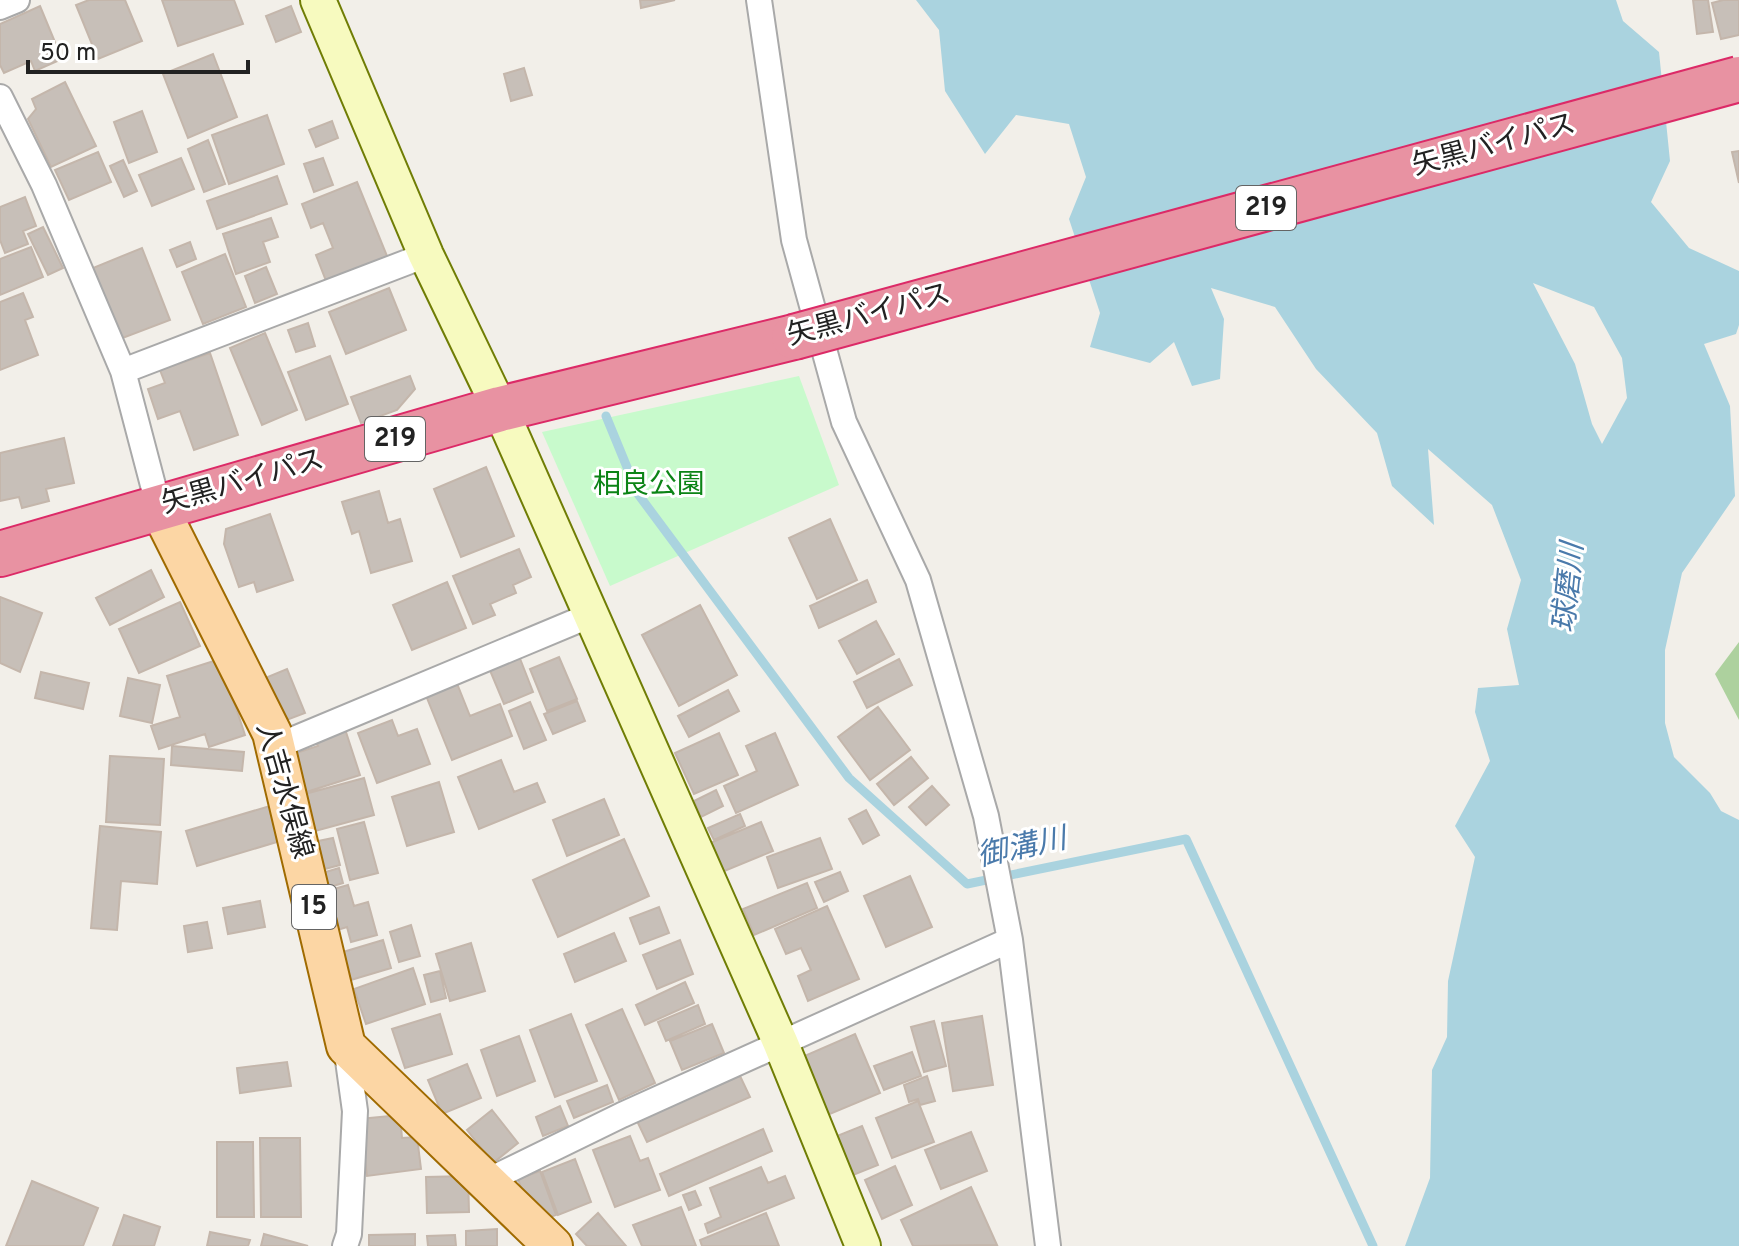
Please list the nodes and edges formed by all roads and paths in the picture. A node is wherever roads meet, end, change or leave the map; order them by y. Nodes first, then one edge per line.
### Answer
1 (17, 0) edge
2 (318, 0) edge
3 (759, 0) edge
4 (0, 7) edge
5 (1739, 79) edge
6 (0, 97) edge
7 (426, 255) junction
8 (123, 371) junction
9 (500, 409) junction
10 (159, 508) junction
11 (0, 554) edge
12 (591, 615) junction
13 (275, 747) junction
14 (1010, 940) junction
15 (781, 1044) junction
16 (346, 1046) junction
17 (487, 1181) junction
18 (345, 1246) edge
19 (553, 1246) edge
20 (863, 1246) edge
21 (1048, 1246) edge

1 - 4 street
2 - 7 street
3 - 14 street
5 - 9 highway, 矢黒バイパス / 219, bridge
6 - 8 street
7 - 8 street
7 - 9 street
8 - 10 street
9 - 10 highway, 矢黒バイパス / 219
9 - 12 street
10 - 11 highway, 矢黒バイパス / 219
10 - 13 main road, 人吉水俣線 / 15
12 - 13 street
12 - 15 street
13 - 16 main road, 人吉水俣線 / 15
14 - 15 street
14 - 21 street
15 - 17 street
15 - 20 street
16 - 17 main road
16 - 18 street
17 - 19 main road

